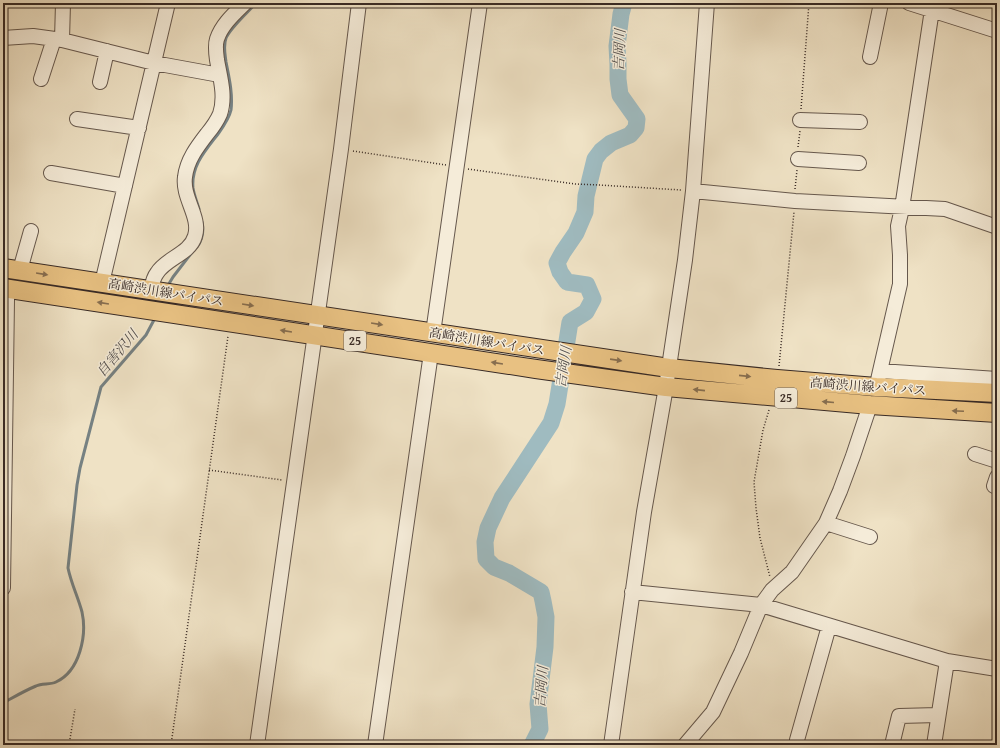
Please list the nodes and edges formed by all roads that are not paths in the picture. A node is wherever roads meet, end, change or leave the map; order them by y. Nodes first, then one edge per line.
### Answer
1 (63, 3) edge
2 (168, 3) edge
3 (245, 3) edge
4 (359, 3) edge
5 (480, 3) edge
6 (707, 3) edge
7 (881, 3) edge
8 (909, 3) edge
9 (932, 6) edge
10 (997, 31) edge
11 (3, 38) edge
12 (58, 39) junction
13 (107, 51) junction
14 (870, 57) dead end
15 (154, 63) junction
16 (219, 72) junction
17 (41, 79) dead end
18 (100, 82) dead end
19 (77, 119) dead end
20 (800, 120) road end
21 (860, 122) dead end
22 (139, 128) junction
23 (798, 159) road end
24 (859, 163) dead end
25 (51, 173) dead end
26 (125, 186) junction
27 (693, 191) junction
28 (902, 208) junction
29 (997, 227) edge
30 (31, 231) dead end
31 (11, 269) edge
32 (102, 283) junction
33 (6, 288) edge
34 (154, 291) junction
35 (318, 315) junction
36 (433, 333) junction
37 (315, 335) junction
38 (431, 353) junction
39 (669, 368) junction
40 (878, 379) junction
41 (997, 379) edge
42 (666, 387) junction
43 (997, 393) edge
44 (870, 405) junction
45 (997, 413) edge
46 (975, 454) dead end
47 (997, 461) edge
48 (4, 468) edge
49 (826, 523) junction
50 (870, 537) dead end
51 (3, 588) edge
52 (632, 592) junction
53 (761, 605) junction
54 (829, 626) junction
55 (947, 661) junction
56 (997, 669) edge
57 (938, 715) junction
58 (257, 740) edge
59 (376, 745) edge
60 (611, 745) edge
61 (685, 745) edge
62 (797, 745) edge
63 (892, 745) edge
64 (934, 745) edge

1 - 12 street
2 - 15 street
3 - 16 street
4 - 35 street
5 - 36 street
6 - 27 street
7 - 14 street
8 - 9 street
9 - 10 street
9 - 28 street
11 - 12 street
12 - 13 street
12 - 17 street
13 - 15 street
13 - 18 street
15 - 16 street
15 - 22 street
16 - 34 street
19 - 22 street
20 - 21 street
22 - 26 street
23 - 24 street
25 - 26 street
26 - 32 street
27 - 28 street
27 - 39 street
28 - 29 street
28 - 40 street
30 - 31 street
31 -> 32 main road, 高崎渋川線バイパス / 25
32 - 34 main road, 高崎渋川線バイパス / 25
37 -> 33 main road, 高崎渋川線バイパス / 25
33 - 48 street
34 -> 35 main road, 高崎渋川線バイパス / 25
35 -> 36 main road, 高崎渋川線バイパス / 25
35 - 37 street
36 -> 39 main road, 高崎渋川線バイパス / 25
37 - 38 main road, 高崎渋川線バイパス / 25
37 - 58 street
42 -> 38 main road, 高崎渋川線バイパス / 25
38 - 59 street
39 -> 40 main road, 高崎渋川線バイパス / 25
39 - 42 street
40 - 41 street
40 - 43 main road, 高崎渋川線バイパス / 25
44 -> 42 main road, 高崎渋川線バイパス / 25
42 - 52 street
45 -> 44 main road, 高崎渋川線バイパス / 25
44 - 49 street
46 - 47 street
48 - 51 street
49 - 50 street
49 - 53 street
52 - 53 street
52 - 60 street
53 - 54 street
53 - 61 street
54 - 55 street
54 - 62 street
55 - 56 street
55 - 57 street
57 - 63 street
57 - 64 street

